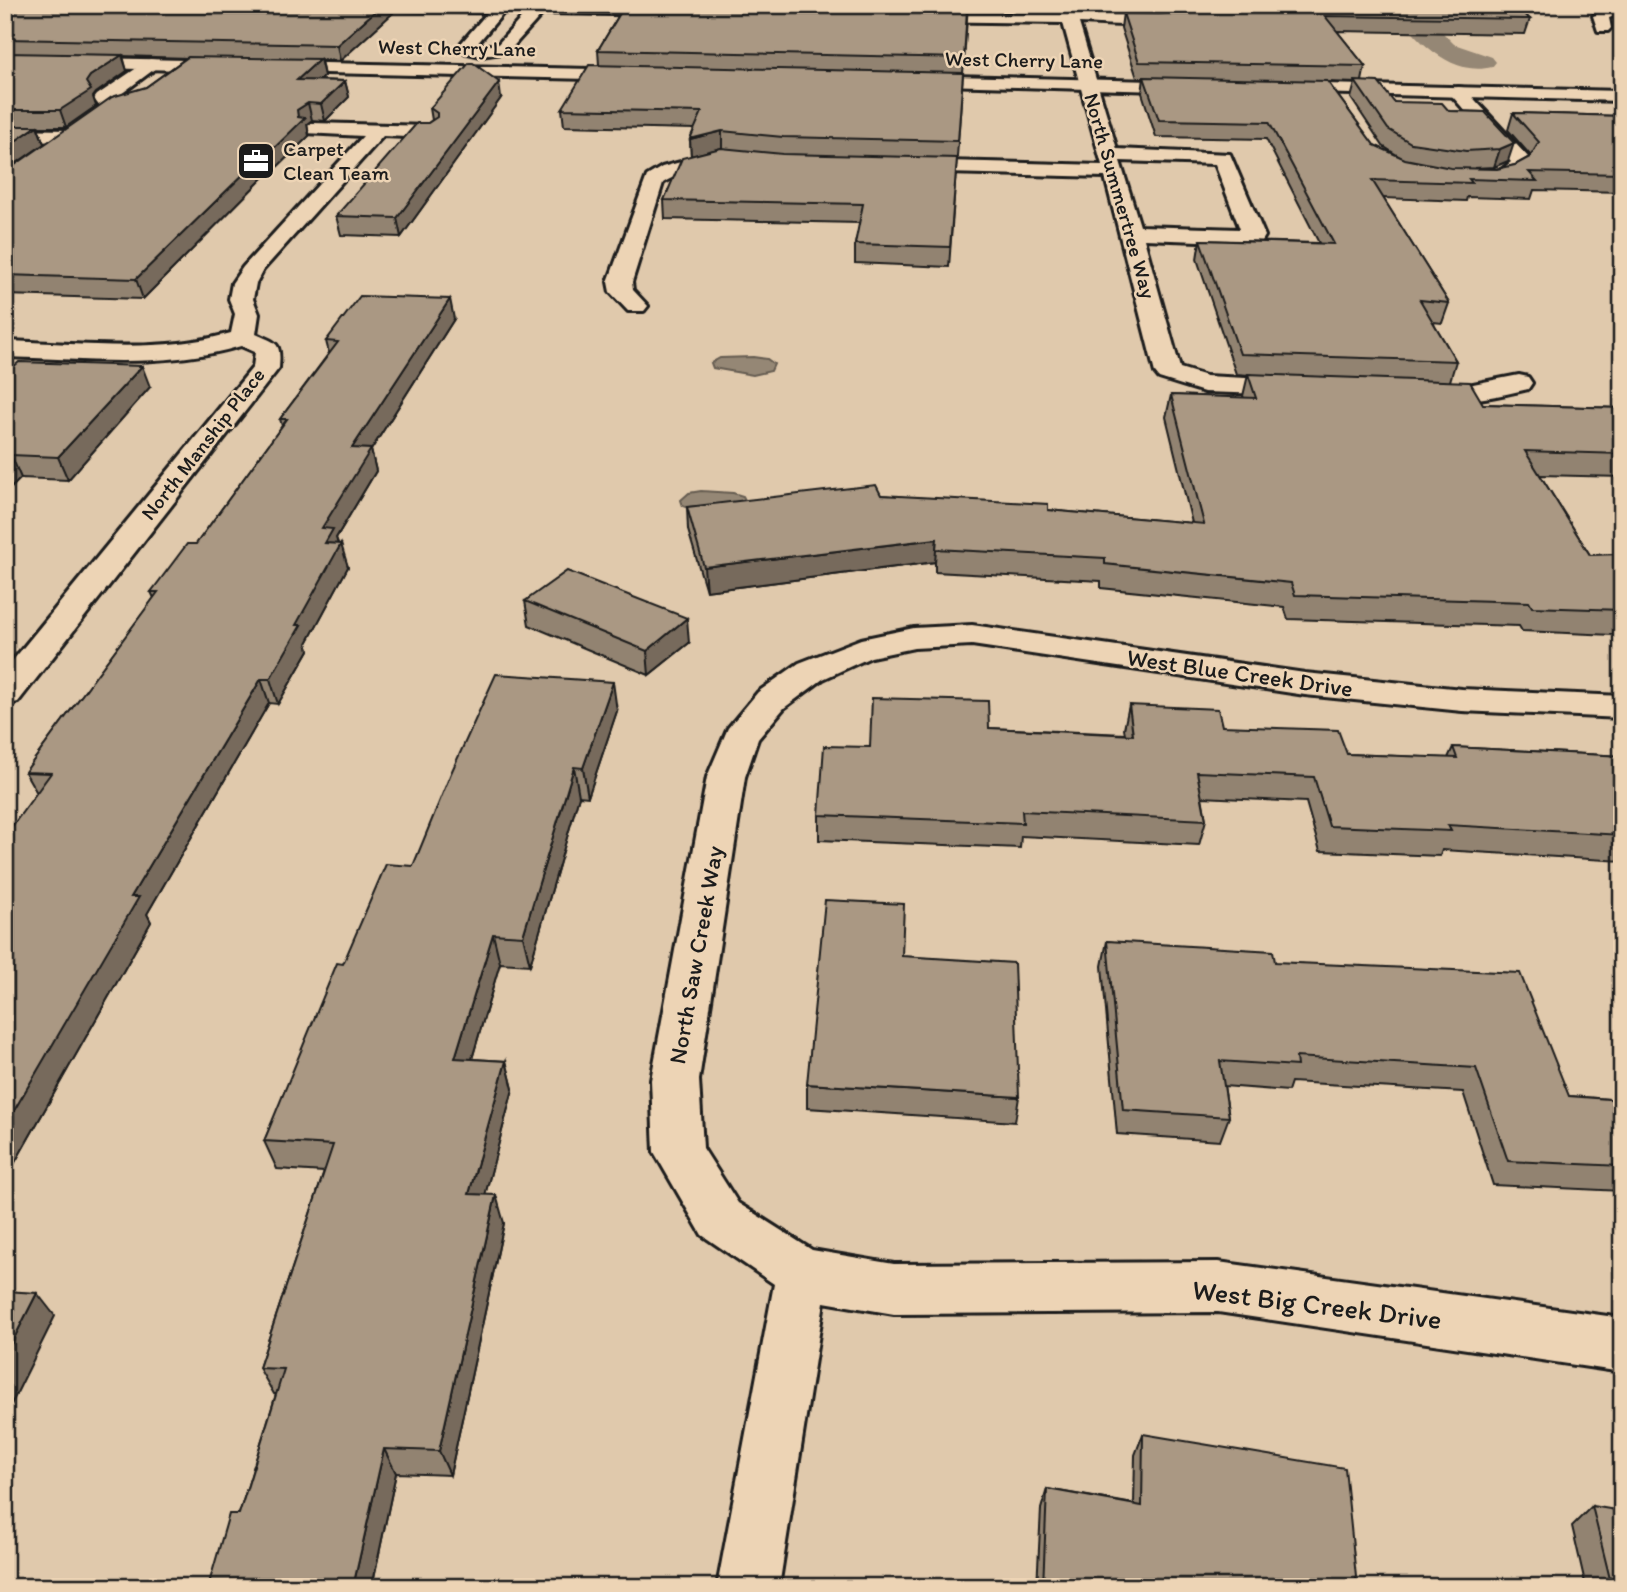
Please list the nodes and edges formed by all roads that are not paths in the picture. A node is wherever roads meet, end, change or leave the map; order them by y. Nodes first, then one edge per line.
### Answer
1 (357, 5) edge
2 (1622, 6) edge
3 (500, 8) junction
4 (661, 8) edge
5 (538, 9) junction
6 (1216, 9) edge
7 (942, 11) edge
8 (687, 12) edge
9 (902, 16) edge
10 (1070, 19) junction
11 (1603, 28) dead end
12 (481, 51) junction
13 (5, 61) edge
14 (150, 64) junction
15 (190, 65) junction
16 (463, 71) junction
17 (657, 75) edge
18 (894, 80) edge
19 (1088, 84) junction
20 (1209, 87) edge
21 (1263, 88) edge
22 (1458, 92) junction
23 (1622, 96) edge
24 (110, 108) junction
25 (312, 129) edge
26 (377, 131) junction
27 (430, 132) edge
28 (5, 135) edge
29 (70, 136) junction
30 (49, 152) edge
31 (747, 160) edge
32 (1112, 163) junction
33 (880, 165) edge
34 (1458, 177) edge
35 (1132, 232) junction
36 (636, 306) dead end
37 (243, 337) junction
38 (5, 349) edge
39 (1520, 383) dead end
40 (1329, 388) edge
41 (1398, 391) edge
42 (860, 649) joint
43 (5, 694) edge
44 (1622, 707) edge
45 (802, 1273) junction
46 (1622, 1345) edge
47 (748, 1587) edge

1 - 3 street
2 - 11 street
3 - 5 street
3 - 12 street
4 - 5 street
4 - 8 street
5 - 12 street
6 - 10 street
7 - 9 street
7 - 10 street
10 - 19 street, North Summertree Way
12 - 16 street
13 - 14 street, West Cherry Lane
14 - 15 street, West Cherry Lane
14 - 24 street
15 - 16 street, West Cherry Lane
15 - 24 street
16 - 17 street, West Cherry Lane
18 - 19 street, West Cherry Lane
19 - 20 street, West Cherry Lane
19 - 32 street, North Summertree Way
21 - 22 street
22 - 23 street
22 - 34 street
24 - 29 street
25 - 26 street
26 - 27 street
26 - 37 street, North Manship Place
28 - 29 street
29 - 30 street
31 - 36 street
32 - 33 street
32 - 35 street, North Summertree Way
32 - 35 street
35 - 40 street, North Summertree Way
37 - 38 street
37 - 43 street, North Manship Place
39 - 41 street
42 - 44 street, West Blue Creek Drive
42 - 45 street, North Saw Creek Way
45 - 46 street, West Big Creek Drive
45 - 47 street

